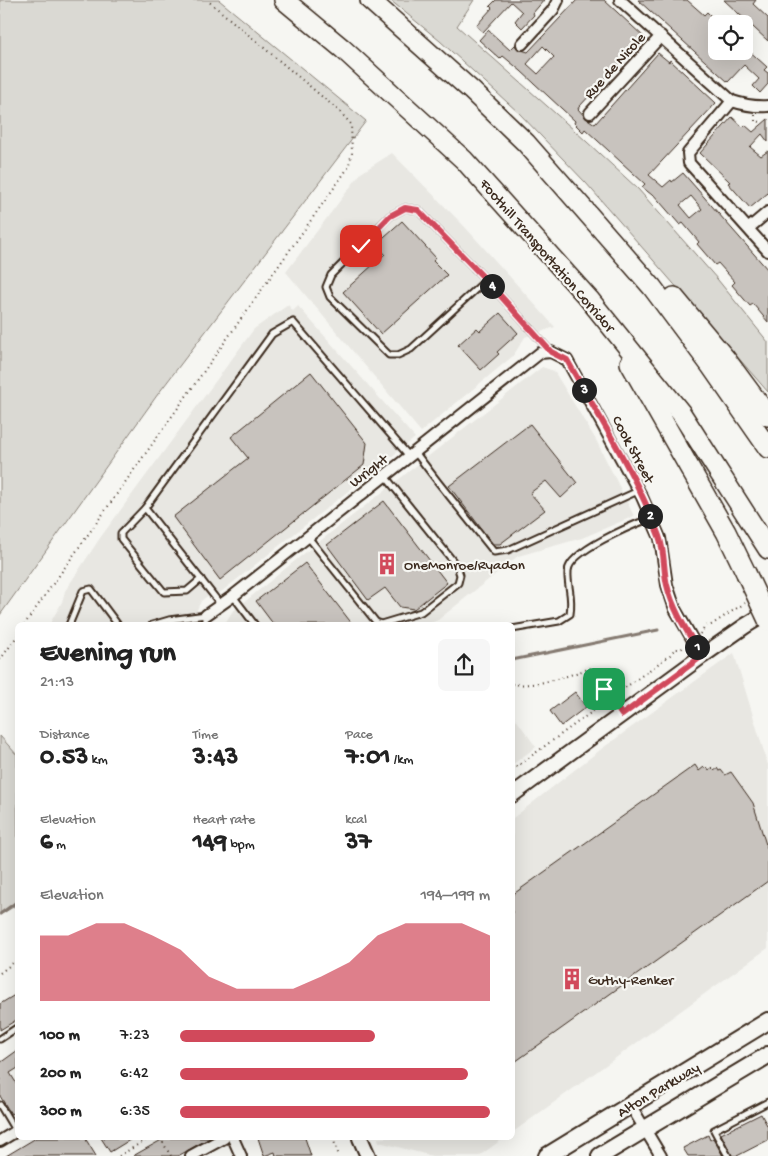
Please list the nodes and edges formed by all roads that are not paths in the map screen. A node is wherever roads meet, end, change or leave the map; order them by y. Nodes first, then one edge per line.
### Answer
1 (284, 0) edge
2 (370, 0) edge
3 (558, 0) edge
4 (620, 0) edge
5 (661, 36) junction
6 (522, 44) dead end
7 (732, 101) junction
8 (768, 106) edge
9 (590, 113) dead end
10 (526, 143) junction
11 (768, 212) edge
12 (749, 228) junction
13 (768, 251) edge
14 (486, 280) junction
15 (589, 299) junction
16 (551, 352) junction
17 (768, 416) edge
18 (768, 448) edge
19 (412, 454) junction
20 (385, 476) junction
21 (639, 490) junction
22 (144, 508) junction
23 (651, 518) junction
24 (308, 537) junction
25 (768, 549) edge
26 (201, 580) junction
27 (233, 596) junction
28 (221, 605) junction
29 (768, 612) edge
30 (205, 620) edge
31 (768, 620) edge
32 (70, 622) edge
33 (116, 622) edge
34 (162, 622) edge
35 (253, 622) edge
36 (376, 622) edge
37 (388, 622) edge
38 (515, 628) edge
39 (702, 656) junction
40 (515, 793) edge
41 (768, 1021) edge
42 (15, 1029) edge
43 (0, 1039) edge
44 (768, 1055) edge
45 (768, 1102) edge
46 (0, 1105) edge
47 (631, 1106) junction
48 (15, 1129) edge
49 (644, 1129) junction
50 (15, 1132) edge
51 (220, 1140) edge
52 (234, 1140) edge
53 (0, 1141) edge
54 (191, 1156) edge
55 (241, 1156) edge
56 (547, 1156) edge
57 (600, 1156) edge
58 (661, 1156) edge
59 (728, 1156) edge

1 - 15 highway, Foothill Transportation Corridor
2 - 10 highway
3 - 6 street
4 - 5 street
5 - 7 street
5 - 9 street, Rue de Nicole
7 - 8 street
7 - 12 street
10 - 17 highway
10 - 18 highway
11 - 12 street
12 - 13 street
14 - 14 lane
14 - 16 lane
15 - 25 highway, Foothill Transportation Corridor
15 - 31 highway, bridge
16 - 19 street, Wright
16 - 21 street, Cook Street
19 - 20 street, Wright
19 - 21 lane
19 - 22 lane
20 - 24 street, Wright
20 - 37 lane
21 - 23 street, Cook Street
22 - 26 lane
22 - 26 lane
23 - 38 lane
23 - 39 street, Cook Street
24 - 27 street, Wright
24 - 36 lane
26 - 28 lane
27 - 28 street, Wright
27 - 35 lane
28 - 30 street, Wright
29 - 39 street
30 - 34 lane
32 - 33 lane
39 - 40 street
41 - 47 main road, Alton Parkway
42 - 43 lane
44 - 49 main road, Alton Parkway
45 - 59 lane
46 - 48 lane
47 - 49 street
47 - 56 main road, Alton Parkway
49 - 57 main road, Alton Parkway
49 - 58 street
50 - 53 street
51 - 54 street
52 - 55 street

